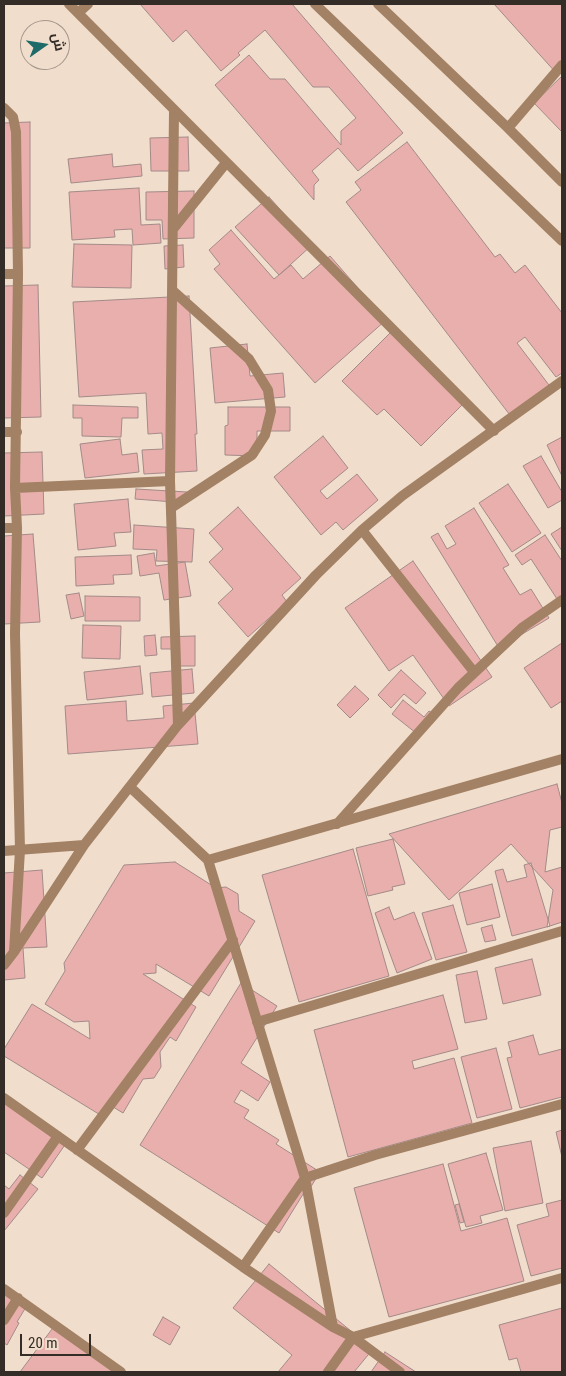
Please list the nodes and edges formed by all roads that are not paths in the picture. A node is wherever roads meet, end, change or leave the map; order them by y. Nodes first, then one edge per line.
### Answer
1 (69, 4) edge
2 (88, 4) edge
3 (315, 4) edge
4 (383, 6) edge
5 (78, 13) junction
6 (562, 64) edge
7 (4, 108) edge
8 (174, 111) junction
9 (508, 128) junction
10 (226, 163) junction
11 (562, 182) edge
12 (173, 229) junction
13 (562, 241) edge
14 (4, 274) edge
15 (18, 274) junction
16 (172, 290) junction
17 (562, 381) edge
18 (494, 431) junction
19 (4, 432) edge
20 (16, 432) junction
21 (170, 480) junction
22 (15, 488) junction
23 (171, 508) junction
24 (4, 528) edge
25 (17, 528) junction
26 (362, 530) junction
27 (562, 600) edge
28 (9, 634) edge
29 (474, 672) junction
30 (178, 725) junction
31 (562, 759) edge
32 (130, 788) junction
33 (337, 824) junction
34 (84, 845) junction
35 (20, 850) junction
36 (4, 851) edge
37 (208, 860) junction
38 (562, 931) edge
39 (233, 940) junction
40 (14, 952) junction
41 (4, 965) edge
42 (257, 1022) junction
43 (4, 1098) edge
44 (562, 1104) edge
45 (58, 1136) junction
46 (77, 1150) junction
47 (305, 1178) junction
48 (4, 1213) edge
49 (243, 1267) junction
50 (562, 1278) edge
51 (4, 1289) edge
52 (18, 1298) junction
53 (4, 1320) edge
54 (333, 1327) junction
55 (353, 1337) junction
56 (121, 1372) edge
57 (328, 1372) edge
58 (400, 1372) edge

1 - 5 street
2 - 5 street
3 - 13 street
4 - 9 street
5 - 8 street
6 - 9 street
7 - 15 street
8 - 10 street
8 - 12 street
9 - 11 street
10 - 12 street
10 - 18 street
12 - 16 street
14 - 15 street
15 - 20 street
16 - 21 street
16 - 23 street
17 - 18 street
18 - 26 street
19 - 20 street
20 - 22 street
21 - 22 street
21 - 23 street
22 - 25 street
23 - 30 street
24 - 25 street
25 - 28 street
26 - 29 street
26 - 30 street
27 - 29 street
28 - 35 street
29 - 33 street
30 - 32 street
31 - 33 street
32 - 34 street
32 - 37 street
33 - 37 street
34 - 35 street
34 - 40 street
35 - 36 street
35 - 40 street
37 - 39 street
38 - 42 street
39 - 42 street
39 - 46 street
40 - 41 street
42 - 47 street
43 - 45 street
44 - 47 street
45 - 46 street
45 - 48 street
46 - 49 street
47 - 49 street
47 - 54 street
49 - 54 street
50 - 55 street
51 - 52 street
52 - 53 street
52 - 56 street
54 - 55 street
55 - 57 street
55 - 58 street

